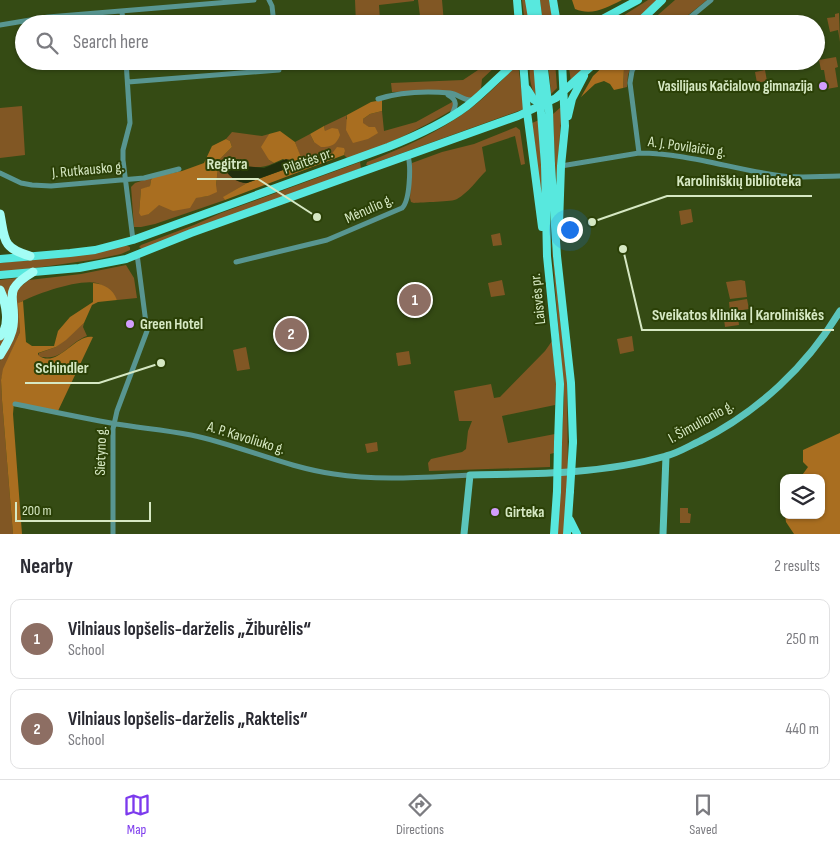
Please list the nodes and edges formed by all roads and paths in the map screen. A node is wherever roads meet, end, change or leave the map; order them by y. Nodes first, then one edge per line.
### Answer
1 (254, 0) edge
2 (270, 0) edge
3 (517, 0) edge
4 (529, 0) edge
5 (536, 0) edge
6 (553, 0) edge
7 (638, 0) edge
8 (662, 0) edge
9 (711, 0) edge
10 (122, 11) junction
11 (556, 14) edge
12 (73, 15) edge
13 (122, 15) edge
14 (273, 15) edge
15 (518, 15) edge
16 (532, 15) edge
17 (538, 15) edge
18 (610, 15) edge
19 (646, 15) edge
20 (693, 15) edge
21 (15, 22) edge
22 (0, 25) edge
23 (127, 70) edge
24 (280, 70) edge
25 (507, 70) edge
26 (524, 70) edge
27 (538, 70) edge
28 (544, 70) edge
29 (563, 70) edge
30 (588, 70) edge
31 (589, 70) edge
32 (633, 70) edge
33 (128, 82) junction
34 (525, 85) junction
35 (564, 92) junction
36 (443, 93) junction
37 (378, 99) dead end
38 (475, 100) junction
39 (546, 104) junction
40 (527, 112) junction
41 (451, 117) junction
42 (565, 126) junction
43 (639, 153) junction
44 (367, 155) junction
45 (408, 156) junction
46 (548, 165) junction
47 (561, 166) junction
48 (179, 169) dead end
49 (368, 170) junction
50 (0, 173) edge
51 (840, 176) edge
52 (126, 180) junction
53 (0, 214) edge
54 (133, 240) junction
55 (137, 254) junction
56 (30, 256) junction
57 (547, 256) junction
58 (557, 256) junction
59 (0, 259) edge
60 (236, 262) dead end
61 (33, 272) junction
62 (0, 275) edge
63 (0, 290) edge
64 (840, 311) edge
65 (0, 336) edge
66 (0, 356) edge
67 (15, 404) dead end
68 (114, 423) junction
69 (666, 456) junction
70 (470, 475) junction
71 (569, 515) junction
72 (556, 516) junction
73 (113, 534) edge
74 (464, 534) edge
75 (549, 534) edge
76 (554, 534) edge
77 (567, 534) edge
78 (577, 534) edge
79 (662, 534) edge

1 - 10 street
2 - 14 street
3 - 15 main road
4 - 16 main road
5 - 17 main road
6 - 11 main road
7 - 18 main road
8 - 19 main road
9 - 20 street
10 - 12 street
10 - 13 street
21 - 22 street
23 - 33 street
24 - 33 street
25 - 38 main road, Pilaitės pr.
26 - 34 main road
27 - 46 main road, Laisvės pr., bridge
28 - 46 main road, Laisvės pr., bridge
29 - 35 main road, Laisvės pr.
30 - 35 main road, Pilaitės pr.
31 - 42 main road
32 - 43 street
33 - 52 street
34 - 39 main road
34 - 40 main road
35 - 39 main road, Pilaitės pr.
35 - 42 main road, Laisvės pr.
36 - 37 street
36 - 38 street
36 - 41 street
38 - 41 main road, Pilaitės pr.
39 - 40 main road, Pilaitės pr.
40 - 45 main road, Pilaitės pr.
40 - 57 main road
41 - 44 main road, Pilaitės pr.
42 - 47 main road, Laisvės pr.
43 - 47 street, A. J. Povilaičio g.
43 - 51 street, A. J. Povilaičio g.
44 - 49 main road
44 - 54 main road, Pilaitės pr.
45 - 49 main road, Pilaitės pr.
45 - 60 street, Mėnulio g.
46 - 57 main road, Laisvės pr.
46 - 58 main road, Laisvės pr.
47 - 58 main road, Laisvės pr.
48 - 52 street, J. Rutkausko g.
49 - 55 main road, Pilaitės pr.
50 - 52 street, J. Rutkausko g.
52 - 54 street
53 - 56 highway
54 - 55 main road
54 - 56 main road, Pilaitės pr.
55 - 61 main road, Pilaitės pr.
55 - 68 street, Sietyno g.
56 - 59 main road, Pilaitės pr.
57 - 72 main road, Laisvės pr., bridge
58 - 71 main road, Laisvės pr., bridge
61 - 62 main road, Pilaitės pr.
61 - 66 highway
63 - 65 highway
64 - 69 street, I. Šimulionio g.
67 - 68 street, A. P. Kavoliuko g.
68 - 70 street, A. P. Kavoliuko g.
68 - 73 street, Sietyno g.
69 - 70 street, I. Šimulionio g.
69 - 79 street
70 - 74 street
71 - 77 main road, Laisvės pr.
71 - 78 main road
72 - 75 main road
72 - 76 main road, Laisvės pr.

